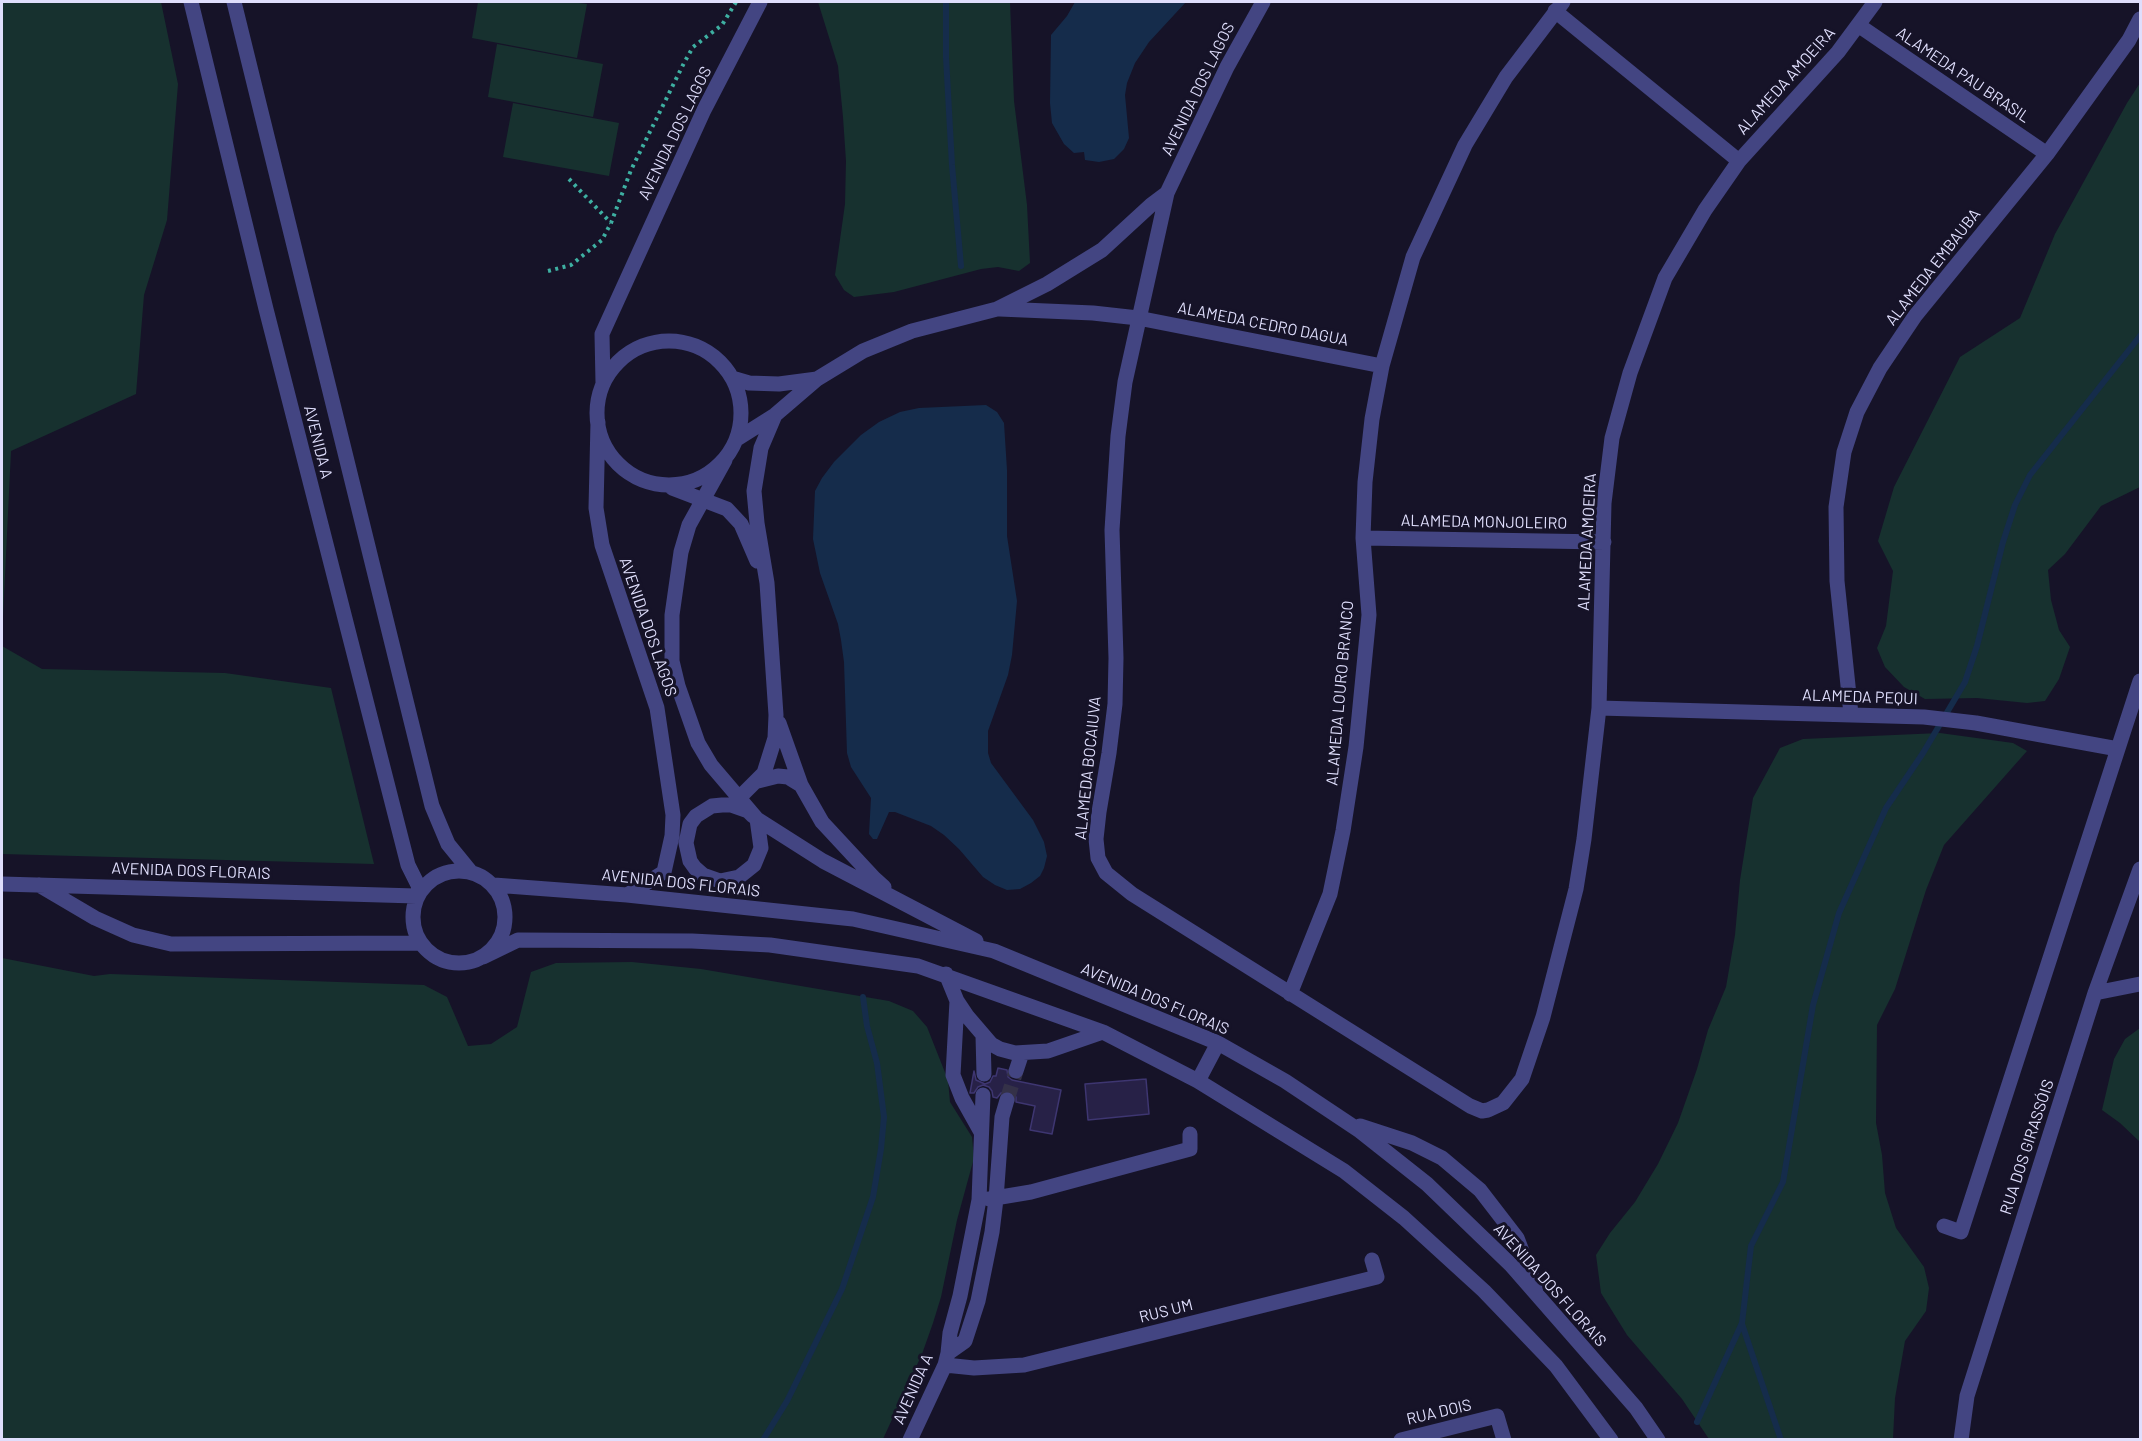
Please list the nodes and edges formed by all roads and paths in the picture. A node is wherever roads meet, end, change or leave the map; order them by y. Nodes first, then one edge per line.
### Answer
1 (191, 2) edge
2 (234, 2) edge
3 (736, 2) edge
4 (760, 2) edge
5 (1263, 2) edge
6 (1875, 2) edge
7 (1559, 6) edge
8 (2140, 19) edge
9 (1858, 25) junction
10 (2047, 154) junction
11 (1739, 161) junction
12 (569, 179) dead end
13 (1167, 193) junction
14 (611, 223) junction
15 (548, 271) dead end
16 (997, 309) junction
17 (1138, 318) junction
18 (1382, 366) junction
19 (732, 378) junction
20 (817, 379) junction
21 (603, 385) junction
22 (775, 415) junction
23 (598, 422) junction
24 (737, 439) junction
25 (725, 460) junction
26 (668, 486) junction
27 (705, 499) junction
28 (1363, 538) junction
29 (1604, 542) junction
30 (767, 583) junction
31 (2140, 681) edge
32 (685, 706) junction
33 (657, 708) junction
34 (1599, 708) junction
35 (1851, 714) junction
36 (776, 715) junction
37 (2118, 749) junction
38 (758, 781) junction
39 (801, 785) junction
40 (736, 802) junction
41 (673, 815) junction
42 (755, 818) junction
43 (686, 843) junction
44 (2140, 869) edge
45 (470, 871) junction
46 (664, 872) junction
47 (2, 884) edge
48 (36, 884) junction
49 (494, 885) junction
50 (2138, 888) edge
51 (418, 892) junction
52 (627, 895) junction
53 (934, 919) junction
54 (421, 943) junction
55 (994, 951) junction
56 (483, 957) junction
57 (946, 974) junction
58 (2140, 984) edge
59 (2095, 993) junction
60 (1290, 994) junction
61 (957, 1001) junction
62 (1103, 1032) junction
63 (983, 1036) junction
64 (1218, 1043) junction
65 (1022, 1053) junction
66 (1017, 1071) tunnel mouth
67 (984, 1074) dead end
68 (1198, 1082) junction
69 (983, 1095) dead end
70 (1007, 1100) tunnel mouth
71 (1494, 1108) joint
72 (982, 1112) junction
73 (1002, 1117) junction
74 (1349, 1123) junction
75 (981, 1132) junction
76 (1190, 1134) dead end
77 (996, 1199) junction
78 (979, 1200) junction
79 (1944, 1226) dead end
80 (1372, 1260) dead end
81 (1539, 1296) junction
82 (947, 1359) junction
83 (910, 1440) edge
84 (1401, 1440) edge
85 (1504, 1440) edge
86 (1611, 1440) edge
87 (1658, 1440) edge
88 (1961, 1440) edge

1 - 51 street, AVENIDA A
2 - 45 street, AVENIDA A
3 - 14 path
4 - 21 street, AVENIDA DOS LAGOS
5 - 13 street, AVENIDA DOS LAGOS
6 - 9 street, ALAMEDA AMOEIRA
7 - 11 street
7 - 18 street, ALAMEDA LOURO BRANCO
8 - 10 street, ALAMEDA EMBAUBA
9 - 10 street, ALAMEDA PAU BRASIL
9 - 11 street, ALAMEDA AMOEIRA
10 - 35 street, ALAMEDA EMBAUBA
11 - 29 street, ALAMEDA AMOEIRA
12 - 14 path
13 - 16 street, AVENIDA DOS LAGOS
13 - 17 street, AVENIDA DOS LAGOS
14 - 15 path
16 - 17 street, ALAMEDA CEDRO DAGUA
16 - 20 street, AVENIDA DOS LAGOS
17 - 18 street, ALAMEDA CEDRO DAGUA
17 - 60 street, ALAMEDA BOCAIUVA
18 - 28 street, ALAMEDA LOURO BRANCO
19 - 20 street, AVENIDA DOS LAGOS
19 - 21 street, AVENIDA DOS LAGOS
19 - 24 street, AVENIDA DOS LAGOS
20 - 22 street, AVENIDA DOS LAGOS
21 - 23 street, AVENIDA DOS LAGOS
22 - 24 street, AVENIDA DOS LAGOS
22 - 30 street
23 - 26 street, AVENIDA DOS LAGOS
23 - 33 street, AVENIDA DOS LAGOS
24 - 25 street, AVENIDA DOS LAGOS
25 - 26 street, AVENIDA DOS LAGOS
25 - 27 street
26 - 27 street
27 - 30 street
27 - 32 street
28 - 29 street, ALAMEDA MONJOLEIRO
28 - 60 street, ALAMEDA LOURO BRANCO
29 - 34 street, ALAMEDA AMOEIRA
30 - 36 street
31 - 37 street
32 - 33 street
32 - 40 street
33 - 41 street, AVENIDA DOS LAGOS
34 - 35 street, ALAMEDA PEQUI
34 - 71 street, ALAMEDA AMOEIRA
35 - 37 street, ALAMEDA PEQUI
36 - 38 street
36 - 39 street
37 - 79 street
38 - 39 street
38 - 40 street
39 - 53 street
40 - 42 street
40 - 43 street
41 - 43 street
41 - 46 street, AVENIDA DOS LAGOS
42 - 43 street
42 - 53 street
43 - 46 street
44 - 50 street, RUA DOS GIRASSÓIS
45 - 49 street, AVENIDA DOS FLORAIS
45 - 51 street
46 - 52 street
47 - 48 street, AVENIDA DOS FLORAIS
48 - 51 street, AVENIDA DOS FLORAIS
48 - 54 street, AVENIDA DOS FLORAIS
49 - 52 street, AVENIDA DOS FLORAIS
49 - 56 street
50 - 59 street, RUA DOS GIRASSÓIS
51 - 54 street
52 - 55 street, AVENIDA DOS FLORAIS
53 - 55 street
54 - 56 street
55 - 64 street, AVENIDA DOS FLORAIS
56 - 57 street
57 - 61 street
57 - 62 street
58 - 59 street
59 - 88 street, RUA DOS GIRASSÓIS
60 - 71 street, ALAMEDA BOCAIUVA
61 - 63 street
61 - 75 street
62 - 65 street
62 - 68 street
63 - 65 street
63 - 67 street
64 - 68 street
64 - 74 street, AVENIDA DOS FLORAIS
65 - 66 street
68 - 86 street
69 - 72 street, AVENIDA A
70 - 73 street, AVENIDA A
72 - 73 street
72 - 75 street, AVENIDA A
73 - 77 street, AVENIDA A
74 - 81 street, AVENIDA DOS FLORAIS
74 - 81 street
75 - 78 street, AVENIDA A
76 - 77 street
77 - 78 street
77 - 82 street, AVENIDA A
78 - 82 street, AVENIDA A
80 - 82 street, RUS UM
81 - 87 street, AVENIDA DOS FLORAIS
82 - 83 street, AVENIDA A
84 - 85 street, RUA DOIS

